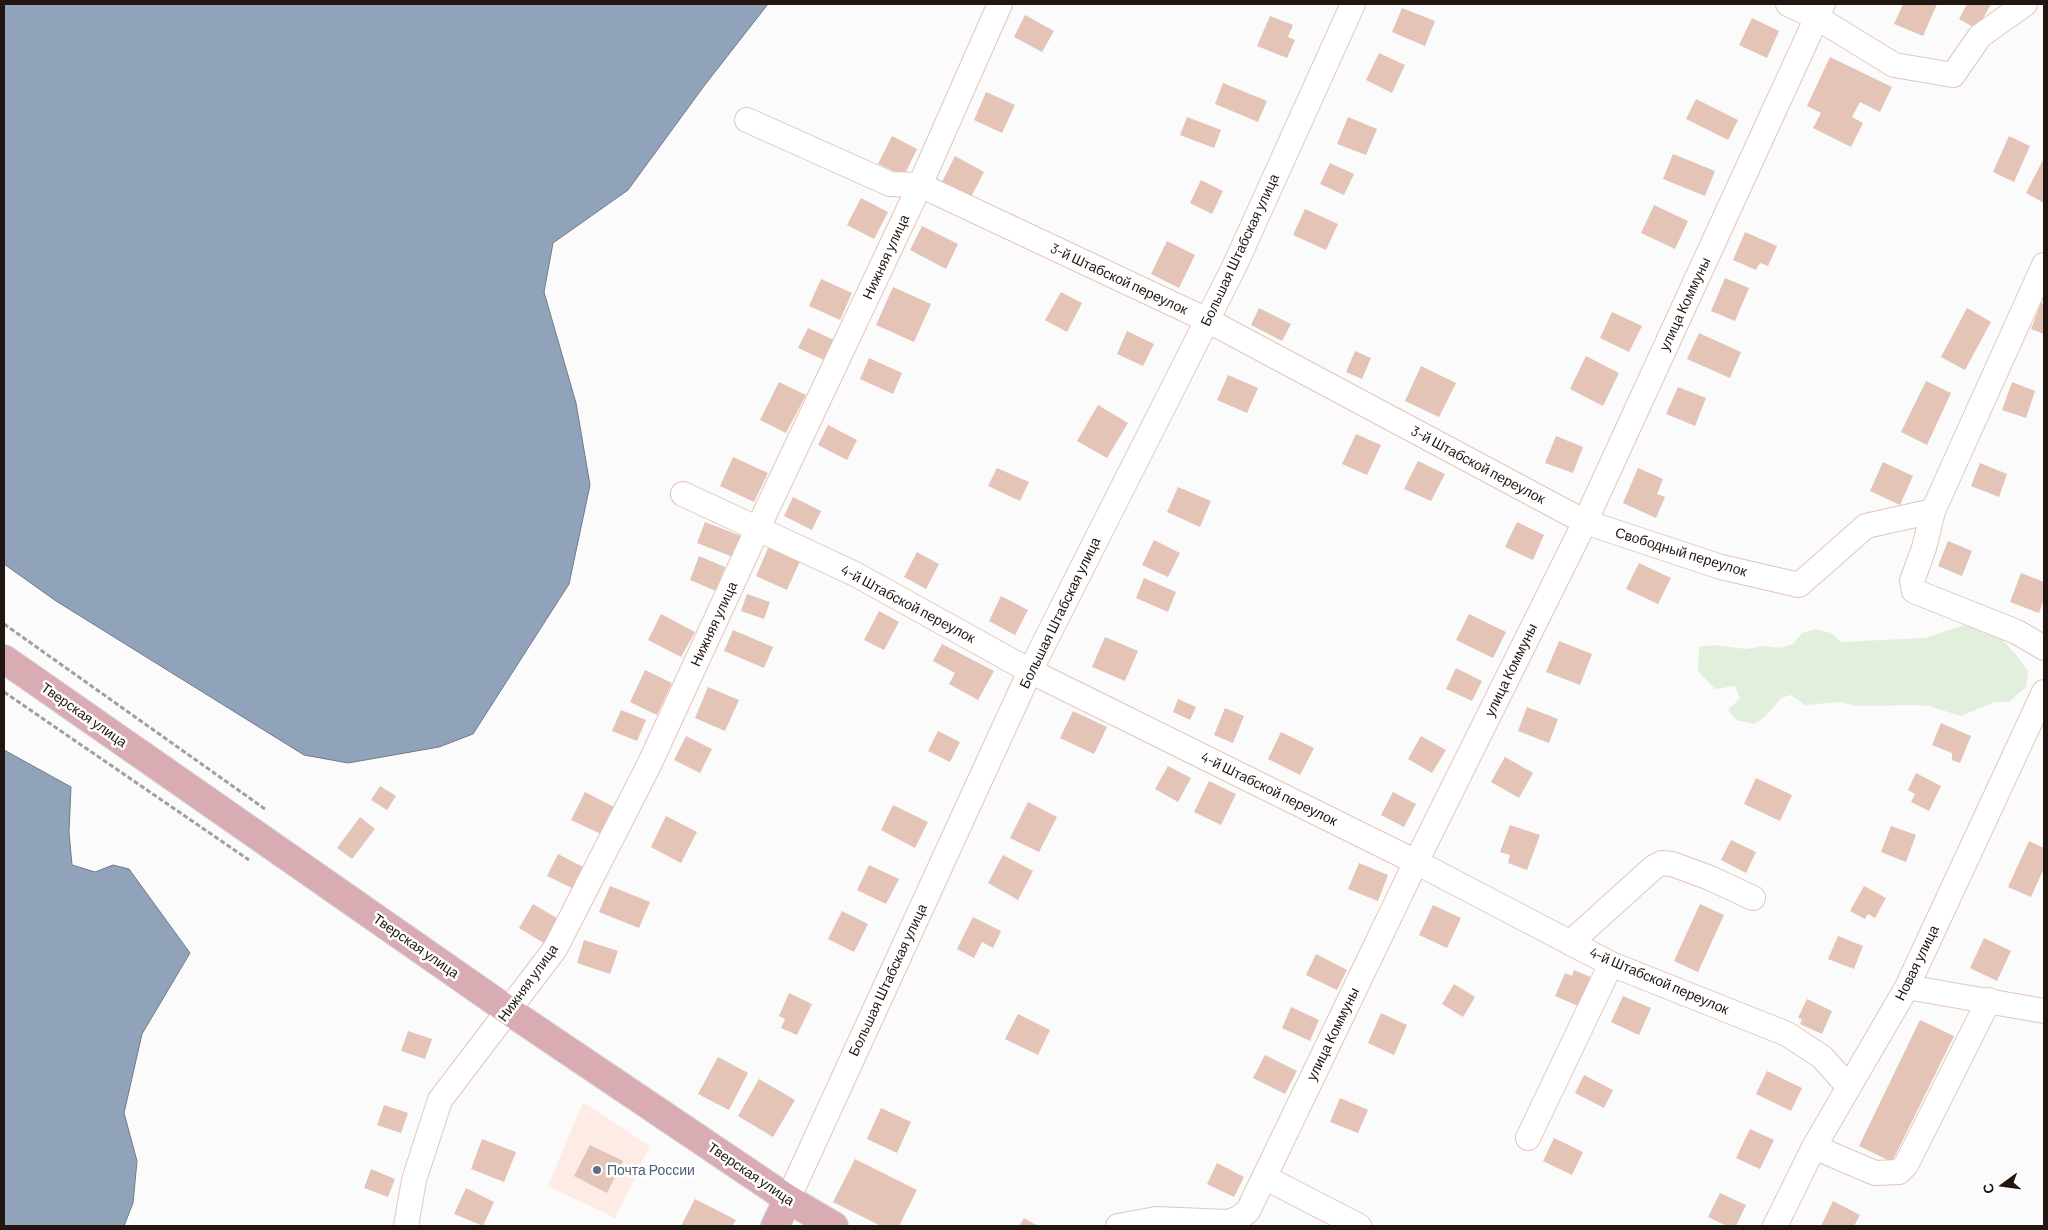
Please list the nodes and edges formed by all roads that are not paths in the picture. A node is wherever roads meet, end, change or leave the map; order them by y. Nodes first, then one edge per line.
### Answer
1 (1000, 4) edge
2 (1353, 4) edge
3 (1788, 4) edge
4 (2025, 4) edge
5 (1819, 11) edge
6 (747, 120) dead end
7 (920, 185) junction
8 (2044, 265) edge
9 (1207, 320) junction
10 (683, 494) dead end
11 (1933, 511) junction
12 (1584, 522) junction
13 (758, 528) junction
14 (2044, 648) edge
15 (4, 659) edge
16 (1030, 671) junction
17 (2044, 692) edge
18 (1416, 862) junction
19 (1753, 898) dead end
20 (1570, 943) junction
21 (1611, 964) junction
22 (1908, 987) junction
23 (1989, 1000) junction
24 (509, 1011) junction
25 (2044, 1011) edge
26 (1849, 1088) junction
27 (1528, 1138) dead end
28 (1814, 1147) junction
29 (1264, 1177) junction
30 (788, 1199) junction
31 (406, 1226) edge
32 (775, 1226) edge
33 (834, 1226) edge
34 (1118, 1226) edge
35 (1359, 1226) edge
36 (1775, 1226) edge

1 - 7 street, Нижняя улица
2 - 9 street, Большая Штабская улица
3 - 5 street
4 - 5 street
5 - 12 street, улица Коммуны
6 - 7 street, 3-й Штабской переулок
7 - 9 street, 3-й Штабской переулок
7 - 13 street, Нижняя улица
8 - 11 street
9 - 12 street, 3-й Штабской переулок
9 - 16 street, Большая Штабская улица
10 - 13 street, 4-й Штабской переулок
11 - 12 street, Свободный переулок
11 - 14 street
12 - 18 street, улица Коммуны
13 - 16 street, 4-й Штабской переулок
13 - 24 street, Нижняя улица
15 - 24 main road, Тверская улица
16 - 18 street, 4-й Штабской переулок
16 - 30 street, Большая Штабская улица
17 - 22 street, Новая улица
18 - 20 street, 4-й Штабской переулок
18 - 29 street, улица Коммуны
19 - 20 street
20 - 21 street, 4-й Штабской переулок
21 - 26 street, 4-й Штабской переулок
21 - 27 street
22 - 23 street
22 - 26 street, Новая улица
23 - 25 street
23 - 28 street
24 - 30 main road, Тверская улица
24 - 31 street, Нижняя улица
26 - 28 street, Новая улица
28 - 36 street, Новая улица
29 - 34 street, улица Коммуны
29 - 35 street
30 - 32 main road, Большая Штабская улица
30 - 33 main road, Тверская улица

